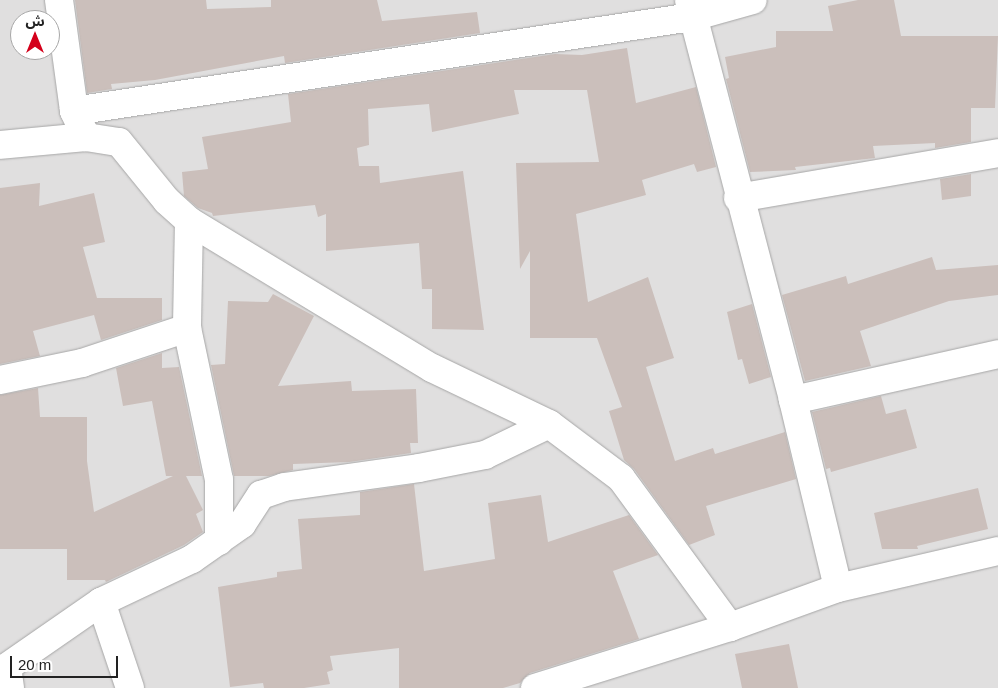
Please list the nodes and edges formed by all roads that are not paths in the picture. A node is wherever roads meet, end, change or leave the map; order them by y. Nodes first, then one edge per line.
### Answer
1 (59, 0) edge
2 (753, 0) edge
3 (691, 8) edge
4 (74, 111) junction
5 (86, 137) junction
6 (0, 145) edge
7 (998, 153) edge
8 (738, 198) junction
9 (189, 221) junction
10 (188, 328) junction
11 (998, 354) edge
12 (0, 380) edge
13 (793, 400) junction
14 (549, 424) junction
15 (219, 541) junction
16 (998, 551) edge
17 (838, 588) junction
18 (101, 602) junction
19 (730, 628) junction
20 (10, 688) edge
21 (130, 688) edge
22 (535, 688) edge

1 - 4 street
2 - 3 street
3 - 4 street
3 - 8 street
4 - 5 street
5 - 6 street
5 - 9 street
7 - 8 street
8 - 13 street
9 - 10 street
9 - 14 street
10 - 12 street
10 - 15 street
11 - 13 street
13 - 17 street
14 - 15 street
14 - 19 street
15 - 18 street
16 - 17 street
17 - 19 street
18 - 20 street
18 - 21 street
19 - 22 street

